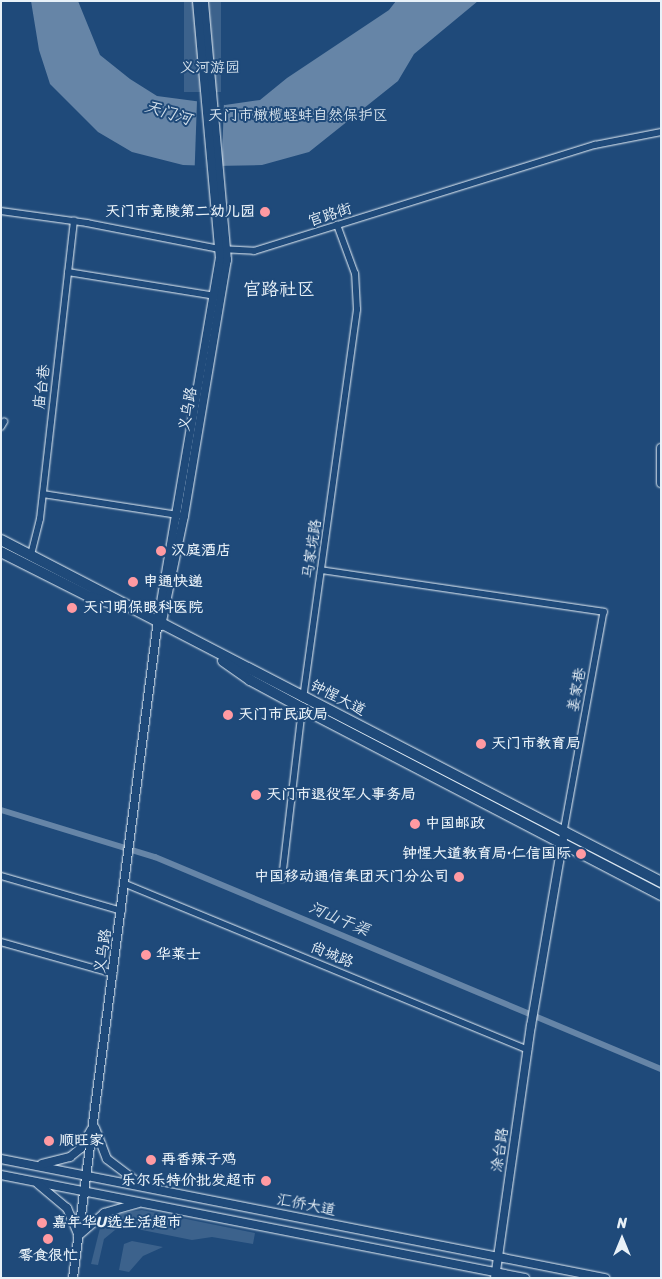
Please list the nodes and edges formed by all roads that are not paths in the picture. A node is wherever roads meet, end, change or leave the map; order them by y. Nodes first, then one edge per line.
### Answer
1 (197, 1) edge
2 (204, 1) edge
3 (209, 91) junction
4 (661, 132) edge
5 (1, 211) edge
6 (74, 221) junction
7 (337, 225) junction
8 (224, 250) junction
9 (68, 272) junction
10 (218, 296) junction
11 (661, 448) edge
12 (661, 483) edge
13 (43, 494) junction
14 (181, 515) junction
15 (1, 535) edge
16 (1, 540) edge
17 (1, 547) edge
18 (1, 552) edge
19 (32, 553) junction
20 (321, 570) junction
21 (113, 601) junction
22 (161, 623) junction
23 (303, 700) junction
24 (391, 746) junction
25 (564, 835) junction
26 (1, 876) edge
27 (661, 877) edge
28 (282, 879) dead end
29 (661, 882) edge
30 (126, 884) junction
31 (661, 889) edge
32 (661, 895) edge
33 (122, 911) junction
34 (1, 942) edge
35 (114, 974) junction
36 (528, 1050) junction
37 (94, 1124) junction
38 (1, 1159) edge
39 (37, 1166) junction
40 (1, 1175) edge
41 (86, 1175) junction
42 (36, 1182) junction
43 (144, 1187) junction
44 (84, 1191) junction
45 (141, 1202) junction
46 (78, 1236) junction
47 (498, 1257) junction
48 (496, 1275) edge
49 (73, 1278) edge
50 (524, 1278) edge
51 (605, 1278) edge

1 - 3 main road
2 - 3 main road
3 - 8 main road, 义乌路
4 - 7 street, 官路街
5 - 6 street, 官路街
6 - 8 street, 官路街
6 - 9 street, 庙台巷
7 - 8 street, 官路街
7 - 20 street, 马家垸路
8 - 10 main road, 义乌路
9 - 10 street
9 - 13 street, 庙台巷
10 - 14 main road, 义乌路
11 - 12 main road
13 - 14 street
13 - 19 street, 庙台巷
14 - 22 main road, 义乌路
15 - 19 highway
16 - 19 highway, 钟惺大道
17 - 21 highway, 钟惺大道
18 - 21 highway
19 - 21 highway, 钟惺大道
20 - 23 street, 马家垸路
20 - 25 street, 姜家巷
21 - 22 highway, 钟惺大道
22 - 23 highway, 钟惺大道
22 - 30 main road, 义乌路
23 - 24 highway, 钟惺大道
23 - 28 street, 马家垸路
24 - 25 highway, 钟惺大道
24 - 25 highway, 钟惺大道
25 - 27 highway
25 - 29 highway, 钟惺大道
25 - 31 highway, 钟惺大道
25 - 32 highway
25 - 36 main road, 涂台路
26 - 33 street
30 - 33 main road, 义乌路
30 - 36 street, 尚城路
33 - 35 main road, 义乌路
34 - 35 street
35 - 37 main road, 义乌路
36 - 47 main road, 涂台路
37 - 39 main road
37 - 41 main road, 义乌路
37 - 43 main road
38 - 39 main road, 汇侨大道
39 - 41 main road, 汇侨大道
40 - 42 main road, 汇侨大道
41 - 43 main road, 汇侨大道
41 - 44 main road, 义乌路
42 - 44 main road, 汇侨大道
42 - 46 main road
43 - 47 main road, 汇侨大道
44 - 45 main road, 汇侨大道
44 - 46 main road, 义乌路
45 - 46 main road
45 - 48 main road, 汇侨大道
46 - 49 main road, 义乌路
47 - 48 main road, 涂台路
47 - 51 main road, 汇侨大道
48 - 50 main road, 汇侨大道

